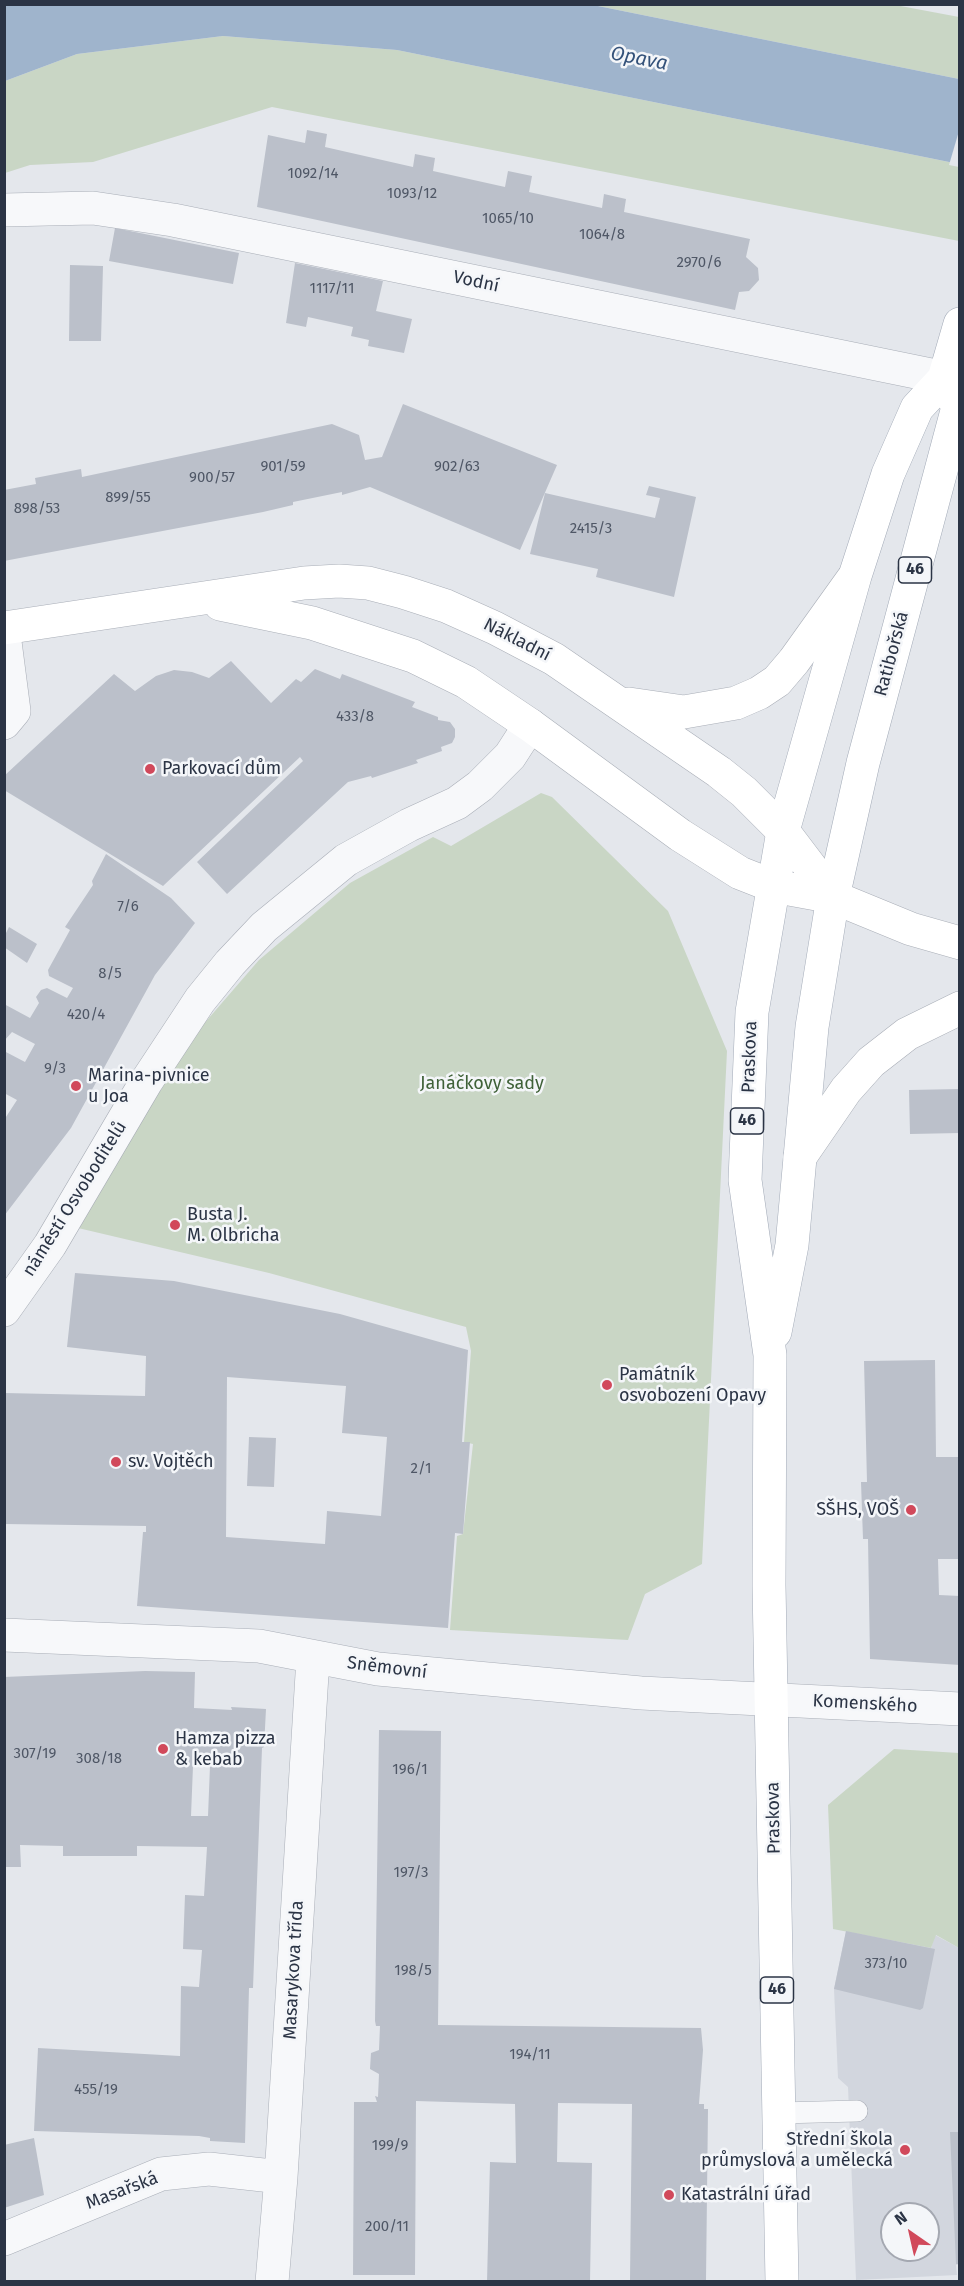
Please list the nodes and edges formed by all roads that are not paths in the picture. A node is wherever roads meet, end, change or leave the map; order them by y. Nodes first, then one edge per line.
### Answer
1 (4, 210) edge
2 (960, 324) edge
3 (952, 380) edge
4 (855, 576) junction
5 (200, 600) junction
6 (4, 628) edge
7 (4, 634) edge
8 (621, 703) junction
9 (4, 723) edge
10 (530, 725) junction
11 (783, 831) junction
12 (773, 886) junction
13 (833, 897) junction
14 (960, 943) edge
15 (960, 1008) edge
16 (800, 1157) junction
17 (4, 1310) edge
18 (770, 1355) junction
19 (4, 1635) edge
20 (313, 1658) junction
21 (771, 1699) junction
22 (960, 1708) edge
23 (857, 2111) dead end
24 (780, 2114) junction
25 (281, 2177) junction
26 (4, 2239) edge
27 (272, 2282) edge
28 (782, 2282) edge

1 - 3 street, Vodní
2 - 3 main road, 46
3 - 4 main road, 46
3 - 13 main road, Ratibořská / 46
4 - 8 main road
4 - 11 main road, 46
5 - 6 main road, Nákladní
5 - 8 main road, Nákladní
5 - 10 main road, Nákladní
7 - 9 street
8 - 11 main road, Nákladní
10 - 12 main road, Nákladní
10 - 17 street, náměstí Osvoboditelů
11 - 12 main road, Praskova / 46
11 - 13 main road, Nákladní
12 - 13 main road, Nákladní
12 - 18 main road, Praskova / 46
13 - 14 main road, Nákladní
13 - 16 main road, Praskova / 46
15 - 16 main road
16 - 18 main road, Praskova / 46
18 - 21 main road, Praskova / 46
19 - 20 street, Sněmovní
20 - 21 street, Sněmovní
20 - 25 street, Masarykova třída
21 - 22 street, Komenského
21 - 24 main road, Praskova / 46
23 - 24 lane
24 - 28 main road, Praskova / 46
25 - 26 street, Masařská
25 - 27 street, Masarykova třída

